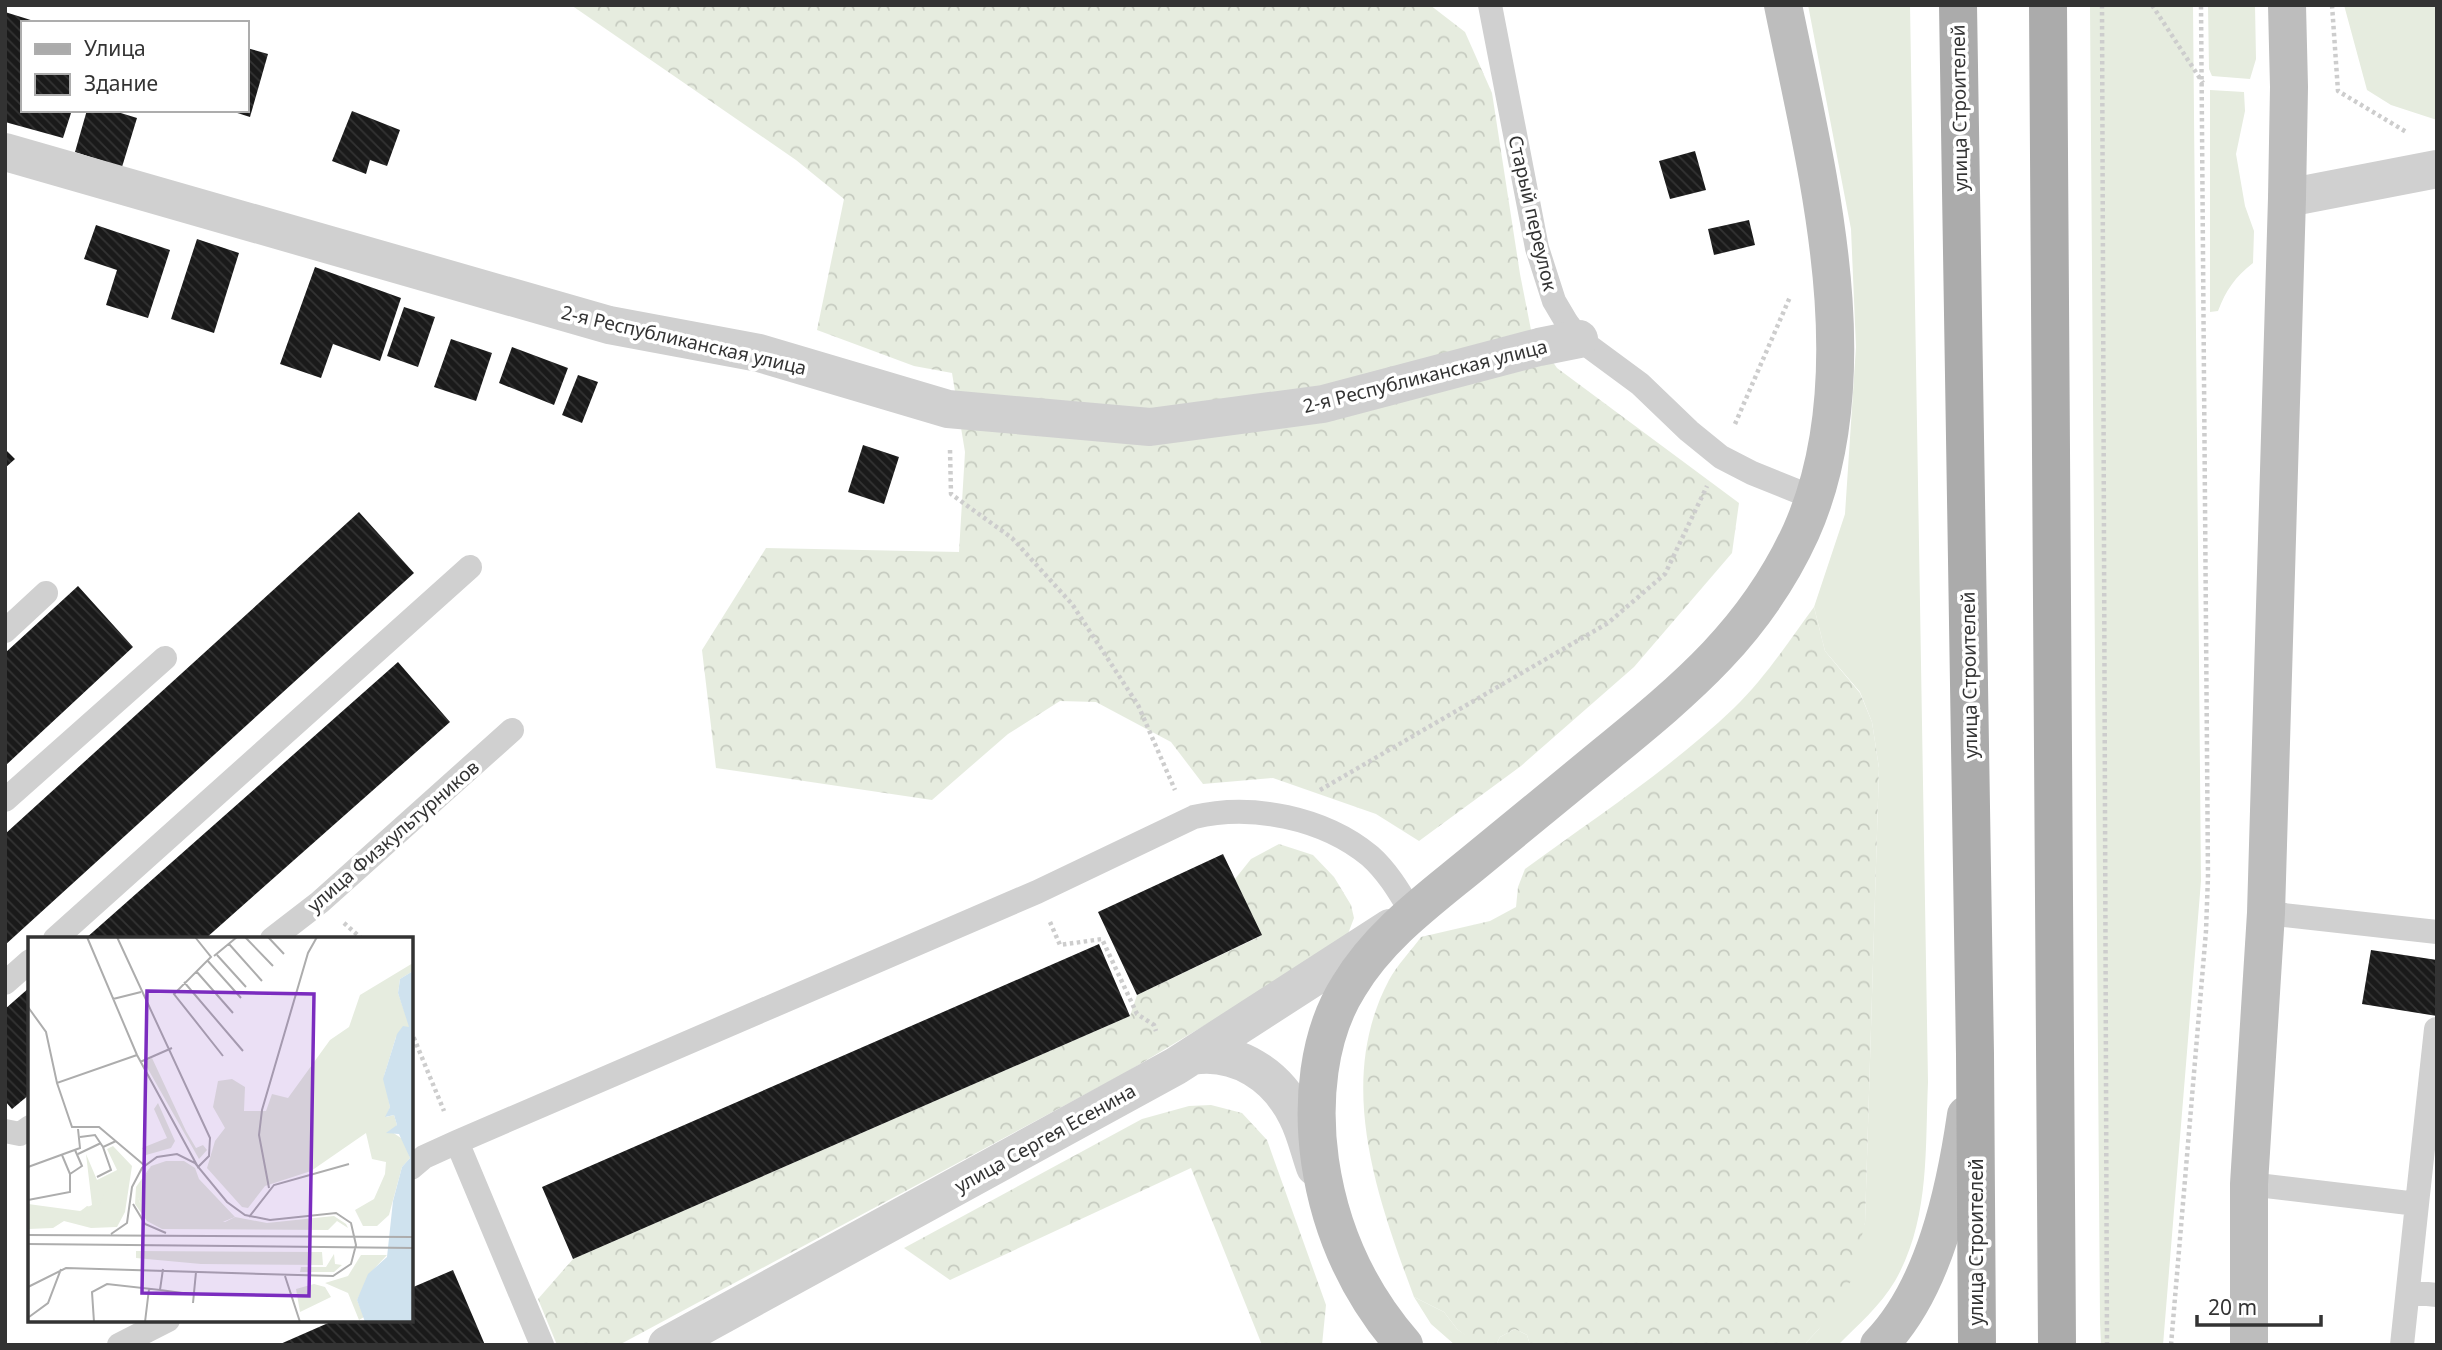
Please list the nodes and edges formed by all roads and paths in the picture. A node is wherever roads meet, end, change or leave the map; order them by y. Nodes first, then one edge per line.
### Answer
1 (1490, 5) edge
2 (1783, 5) edge
3 (1958, 5) edge
4 (2048, 5) edge
5 (2102, 5) edge
6 (2152, 5) edge
7 (2201, 5) edge
8 (2287, 5) edge
9 (2332, 5) edge
10 (2203, 84) junction
11 (2415, 137) dead end
12 (5, 152) edge
13 (2437, 169) edge
14 (2287, 198) junction
15 (1791, 293) dead end
16 (1579, 339) junction
17 (948, 409) junction
18 (1721, 457) junction
19 (1814, 498) junction
20 (470, 567) dead end
21 (46, 593) dead end
22 (5, 631) edge
23 (165, 658) dead end
24 (512, 730) dead end
25 (1178, 798) dead end
26 (5, 800) edge
27 (1274, 816) junction
28 (1037, 892) junction
29 (1412, 913) junction
30 (2266, 913) junction
31 (2437, 932) edge
32 (57, 937) edge
33 (275, 937) edge
34 (28, 963) edge
35 (5, 984) edge
36 (1154, 1024) dead end
37 (2436, 1029) edge
38 (413, 1036) edge
39 (1975, 1054) junction
40 (1192, 1056) junction
41 (28, 1128) edge
42 (5, 1131) edge
43 (457, 1142) junction
44 (413, 1166) edge
45 (2249, 1184) junction
46 (1326, 1199) junction
47 (2417, 1204) junction
48 (2408, 1292) junction
49 (2437, 1295) edge
50 (164, 1322) edge
51 (119, 1345) edge
52 (542, 1345) edge
53 (667, 1345) edge
54 (1404, 1345) edge
55 (1879, 1345) edge
56 (1977, 1345) edge
57 (2057, 1345) edge
58 (2108, 1345) edge
59 (2171, 1345) edge
60 (2249, 1345) edge
61 (2402, 1345) edge

1 - 16 lane, Старый переулок
2 - 19 street
3 - 39 main road, улица Строителей
4 - 57 main road
5 - 58 path
6 - 10 path
7 - 10 path
8 - 14 street
9 - 11 path
10 - 59 path
12 - 17 street, 2-я Республиканская улица
13 - 14 street
14 - 30 street
15 - 18 path
16 - 17 street, 2-я Республиканская улица
16 - 18 lane, Старый переулок
17 - 25 path
18 - 19 lane, Старый переулок
18 - 27 path
19 - 29 street
20 - 32 lane
21 - 22 lane
23 - 26 lane
24 - 33 lane, улица Физкультурников
27 - 28 lane
27 - 29 lane
28 - 36 path
28 - 43 lane
29 - 40 street, улица Сергея Есенина
29 - 46 street
30 - 31 lane
30 - 45 street
34 - 35 lane
37 - 47 lane
38 - 43 path
39 - 55 street
39 - 56 main road, улица Строителей
40 - 46 street
40 - 53 street, улица Сергея Есенина
41 - 42 lane
43 - 44 lane
43 - 52 lane
45 - 47 lane
45 - 60 street
46 - 54 street
47 - 48 lane
48 - 49 lane
48 - 61 lane
50 - 51 lane

